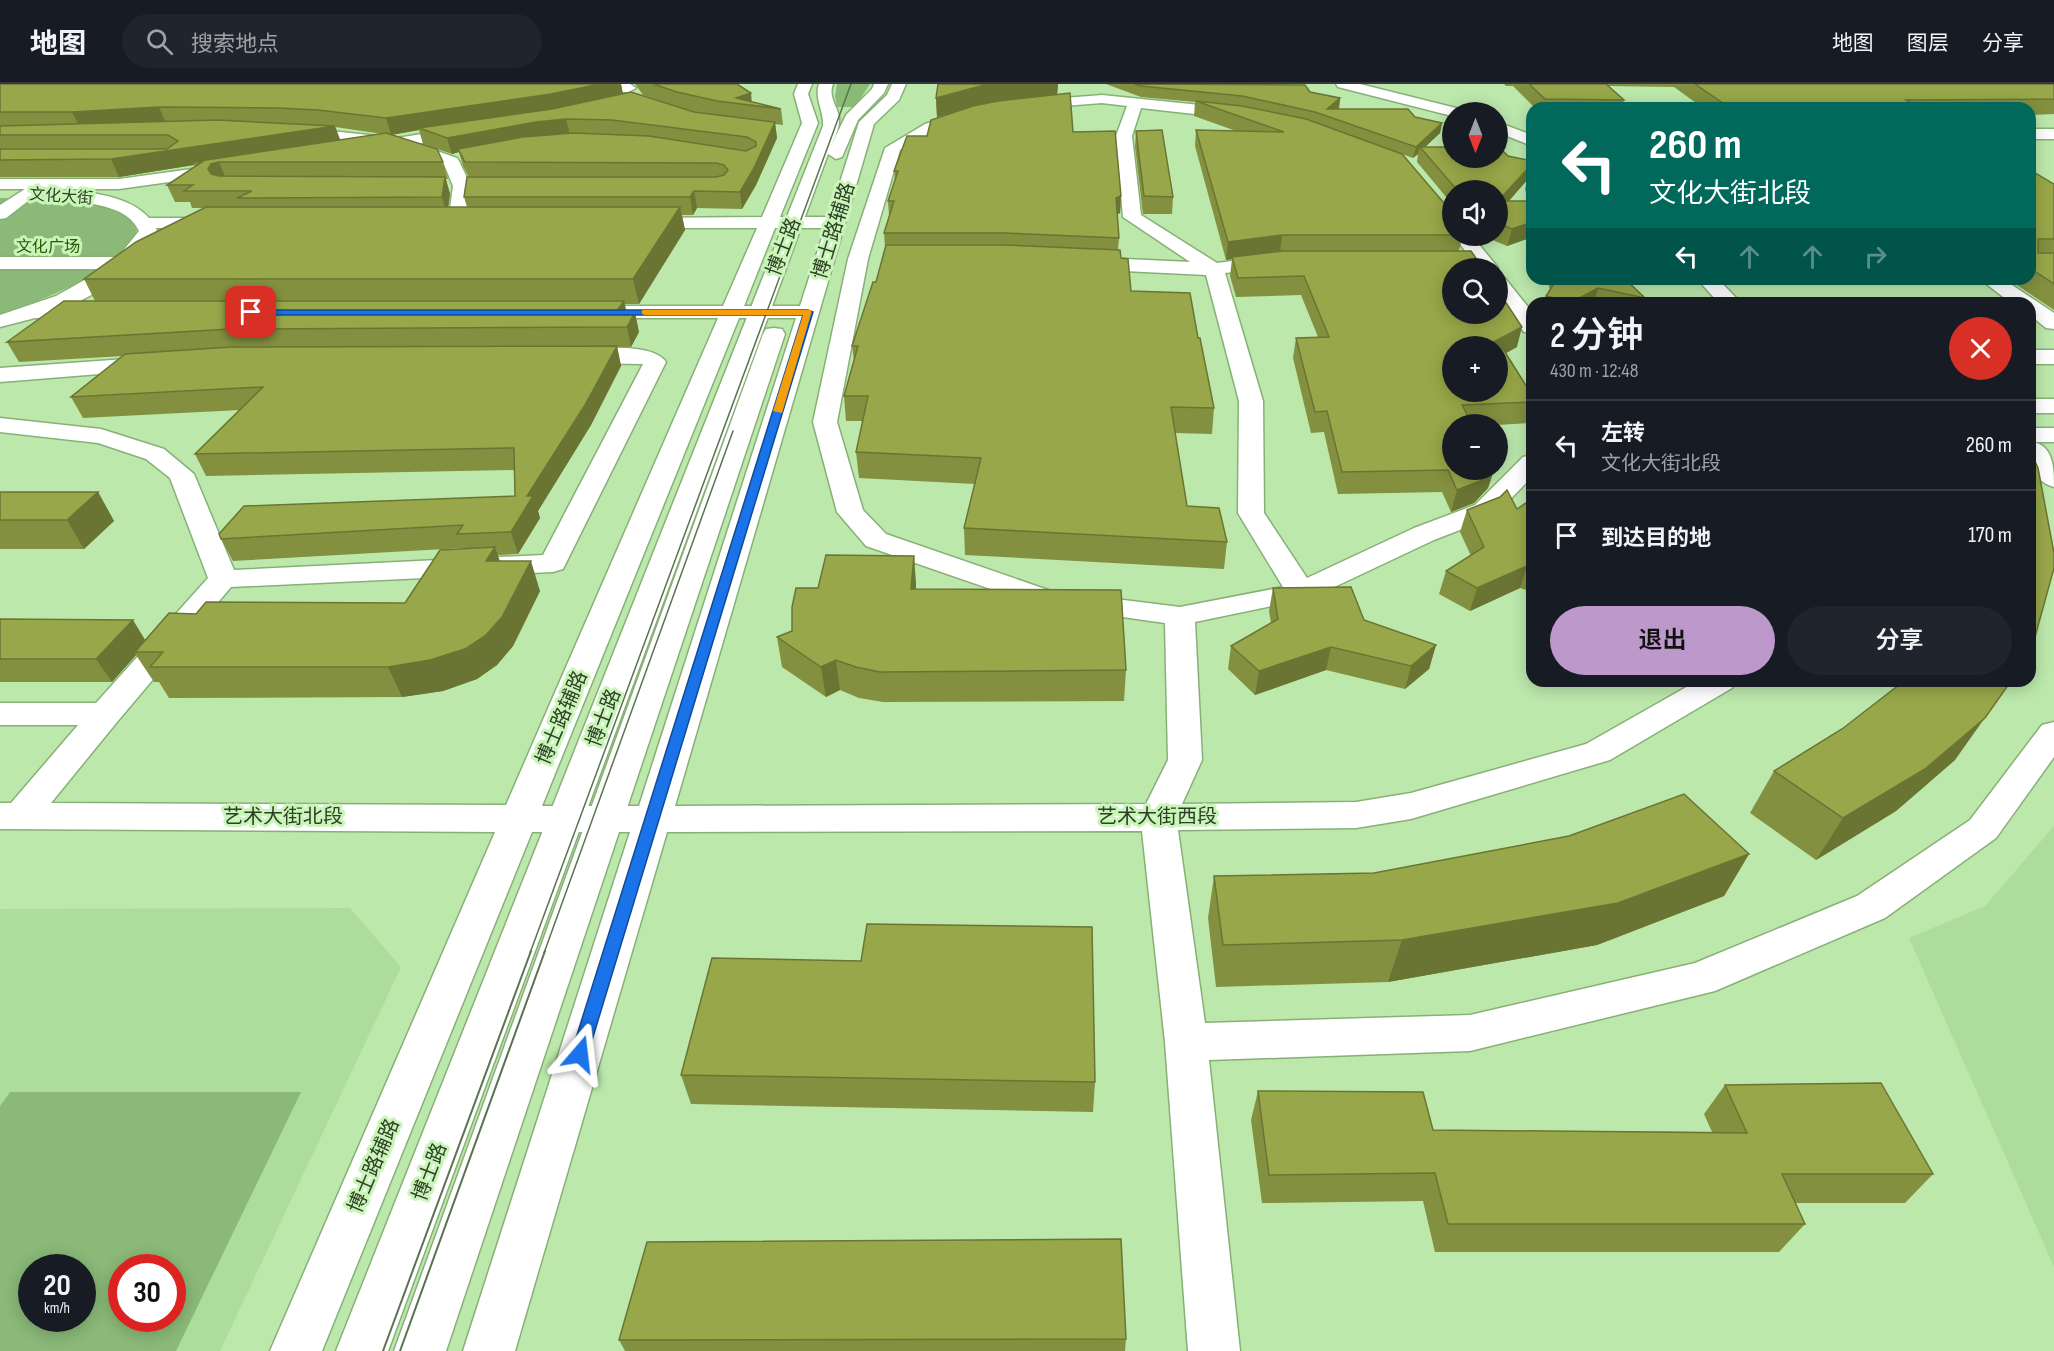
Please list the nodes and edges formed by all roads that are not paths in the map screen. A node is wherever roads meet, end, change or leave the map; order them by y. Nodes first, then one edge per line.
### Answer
1 (805, 84) edge
2 (826, 84) edge
3 (881, 84) edge
4 (899, 84) edge
5 (1343, 84) edge
6 (628, 86) edge
7 (569, 88) edge
8 (1100, 91) edge
9 (1136, 102) junction
10 (612, 105) edge
11 (1442, 109) edge
12 (1263, 119) edge
13 (476, 130) edge
14 (274, 131) edge
15 (1508, 131) edge
16 (2036, 134) edge
17 (2054, 134) edge
18 (1526, 139) edge
19 (397, 143) junction
20 (338, 152) edge
21 (470, 157) edge
22 (175, 159) edge
23 (451, 161) junction
24 (0, 184) edge
25 (200, 186) edge
26 (236, 186) edge
27 (438, 186) edge
28 (468, 186) junction
29 (0, 194) edge
30 (26, 194) junction
31 (0, 214) edge
32 (803, 222) junction
33 (145, 223) junction
34 (241, 223) edge
35 (480, 223) edge
36 (621, 223) edge
37 (1471, 246) edge
38 (1480, 258) edge
39 (858, 259) junction
40 (881, 259) edge
41 (1292, 260) edge
42 (0, 263) edge
43 (125, 263) junction
44 (1066, 263) edge
45 (1214, 269) junction
46 (1713, 285) edge
47 (1999, 285) edge
48 (1508, 295) edge
49 (1725, 297) edge
50 (2018, 297) edge
51 (36, 312) junction
52 (120, 312) edge
53 (563, 312) edge
54 (770, 312) junction
55 (1526, 319) edge
56 (0, 321) edge
57 (551, 356) edge
58 (2036, 357) edge
59 (2054, 357) edge
60 (183, 362) edge
61 (0, 375) edge
62 (2036, 406) edge
63 (2054, 406) edge
64 (6, 430) edge
65 (2036, 435) edge
66 (2054, 435) edge
67 (2036, 456) edge
68 (1526, 468) edge
69 (2054, 479) edge
70 (223, 579) junction
71 (1300, 592) junction
72 (1180, 616) junction
73 (1711, 687) edge
74 (0, 714) edge
75 (105, 714) junction
76 (2054, 733) edge
77 (11, 816) edge
78 (521, 817) junction
79 (1158, 817) junction
80 (585, 819) junction
81 (652, 819) junction
82 (1186, 1042) junction
83 (296, 1351) edge
84 (362, 1351) edge
85 (420, 1351) edge
86 (489, 1351) edge
87 (1214, 1351) edge

1 - 32 street, 博士路辅路
2 - 32 street, 博士路
3 - 32 street, 博士路
4 - 32 street, 博士路辅路
5 - 11 street
6 - 7 street
6 - 10 street
8 - 9 street
8 - 39 street
9 - 12 street
9 - 45 street
13 - 19 street
14 - 19 street
15 - 18 street
16 - 17 street
19 - 20 street
19 - 23 street
21 - 23 street
22 - 24 street
23 - 28 street
25 - 26 street
27 - 28 street
28 - 35 street
29 - 30 street, 文化大街
30 - 31 street
30 - 33 street, 文化大街
32 - 36 street
32 - 54 street, 博士路辅路
32 - 54 street, 博士路辅路
33 - 34 street
33 - 43 street
37 - 38 street
39 - 40 street
39 - 72 street
41 - 45 street
42 - 43 street
43 - 51 street
44 - 45 street
45 - 71 street
46 - 49 street
47 - 50 street
48 - 55 street
51 - 52 street
51 - 56 street
53 - 54 street
54 - 78 street, 博士路辅路
54 - 80 street, 博士路
54 - 80 street, 博士路
54 - 81 street, 博士路辅路
57 - 70 street
58 - 59 street
60 - 61 street
62 - 63 street
64 - 70 street
65 - 66 street
67 - 69 street
68 - 71 street
70 - 75 street
71 - 72 street
72 - 79 street
73 - 79 street, 艺术大街西段
74 - 75 street
75 - 77 street
76 - 82 street
77 - 78 street, 艺术大街北段
78 - 80 street, 艺术大街北段
78 - 83 street, 博士路辅路
79 - 81 street, 艺术大街西段
79 - 82 street
80 - 81 street, 艺术大街西段
80 - 84 street, 博士路
80 - 85 street, 博士路
81 - 86 street, 博士路辅路
82 - 87 street

